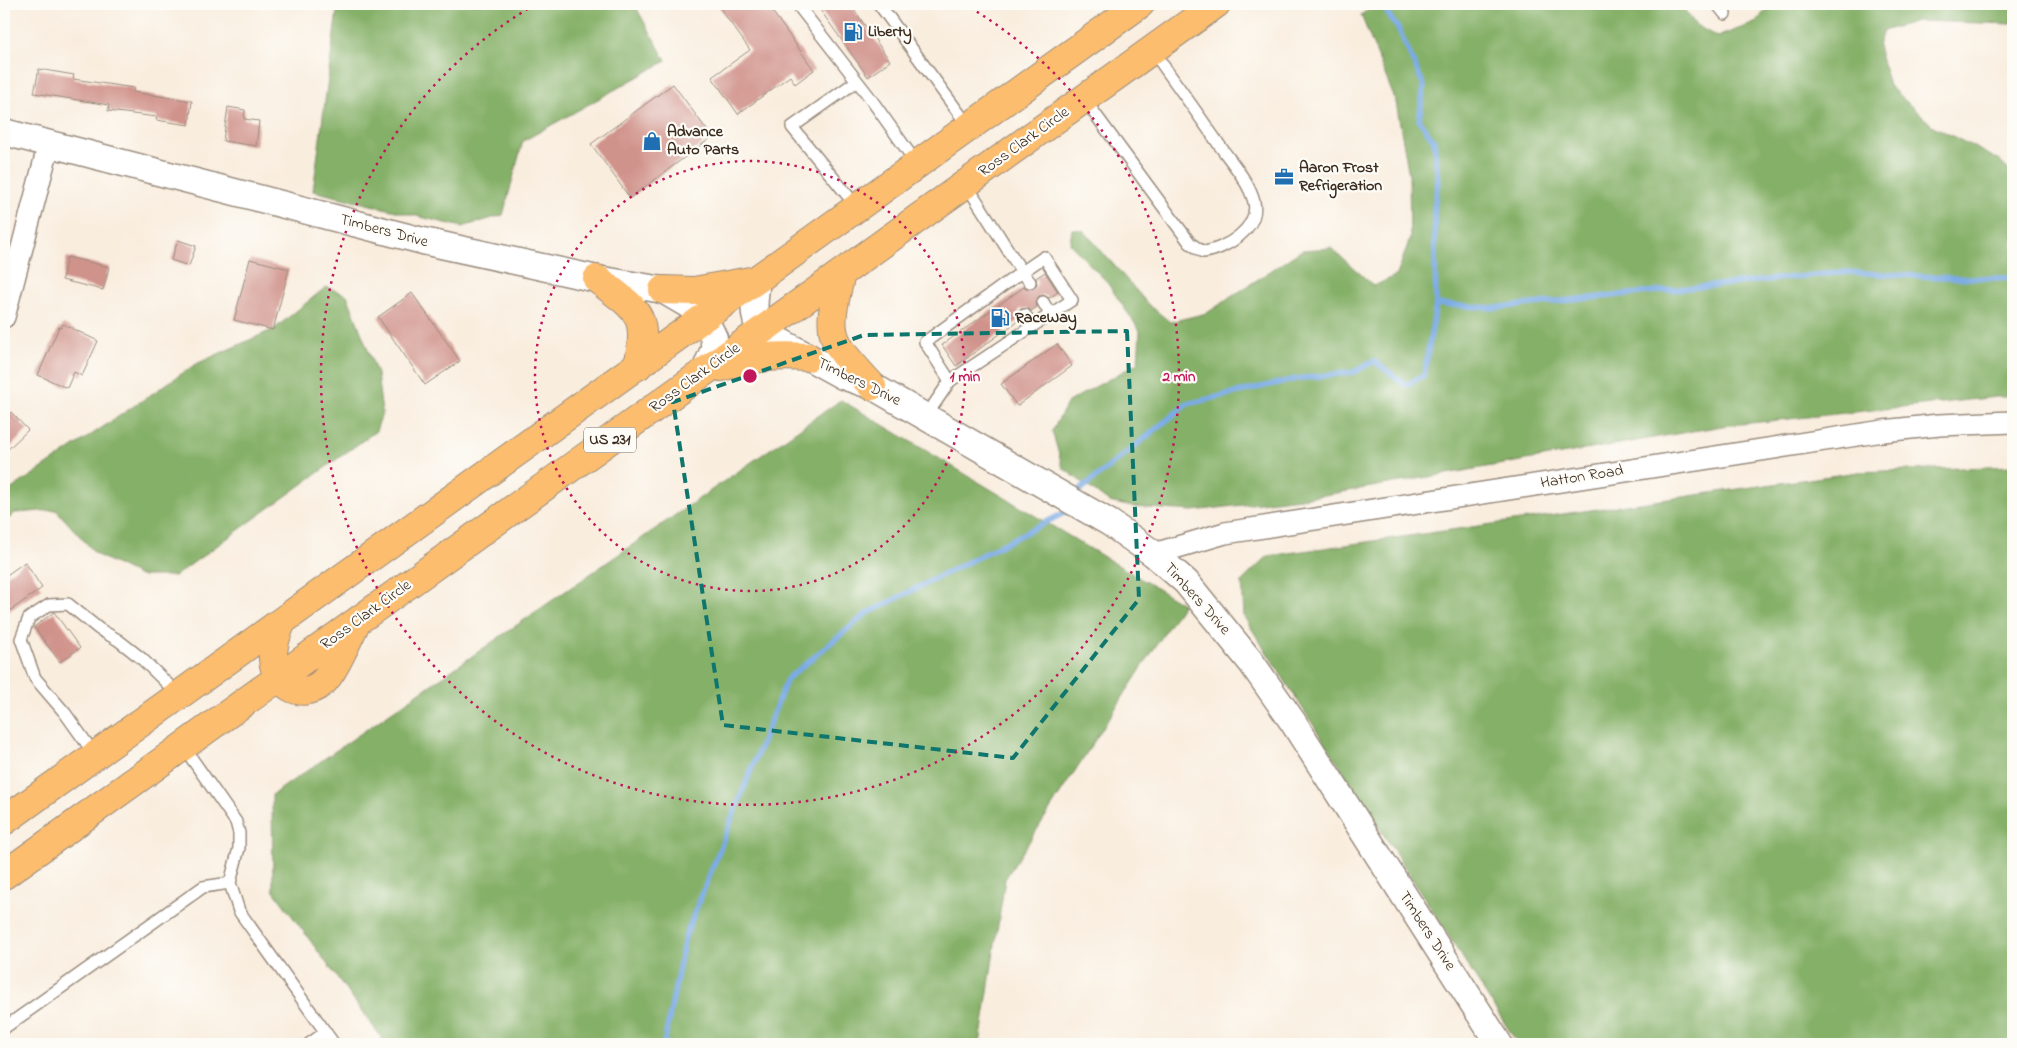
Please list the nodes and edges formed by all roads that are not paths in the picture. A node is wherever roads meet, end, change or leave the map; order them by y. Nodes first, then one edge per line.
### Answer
1 (797, 4) edge
2 (879, 4) edge
3 (1140, 4) edge
4 (1216, 4) edge
5 (1717, 4) edge
6 (1725, 14) dead end
7 (1152, 50) junction
8 (857, 82) junction
9 (1084, 98) junction
10 (968, 127) junction
11 (4, 132) edge
12 (49, 144) junction
13 (917, 164) junction
14 (966, 184) junction
15 (857, 207) junction
16 (1022, 272) junction
17 (841, 274) junction
18 (597, 280) junction
19 (757, 280) junction
20 (1030, 282) dead end
21 (1004, 286) junction
22 (663, 290) junction
23 (1011, 296) dead end
24 (986, 298) junction
25 (1043, 302) dead end
26 (994, 308) dead end
27 (1050, 314) junction
28 (1025, 315) dead end
29 (4, 316) edge
30 (704, 317) junction
31 (1033, 326) junction
32 (761, 331) junction
33 (808, 357) junction
34 (638, 366) junction
35 (705, 371) junction
36 (950, 381) junction
37 (872, 386) junction
38 (926, 416) junction
39 (2013, 422) edge
40 (1154, 554) junction
41 (282, 621) junction
42 (279, 678) junction
43 (179, 695) junction
44 (156, 712) junction
45 (183, 746) junction
46 (95, 755) junction
47 (4, 821) edge
48 (4, 875) edge
49 (230, 883) junction
50 (4, 1028) edge
51 (326, 1032) junction
52 (309, 1044) edge
53 (334, 1044) edge
54 (1500, 1044) edge

1 - 8 lane
2 - 10 lane
3 - 10 highway, US 231
4 - 7 highway, Ross Clark Circle / US 231
5 - 6 lane
7 - 9 highway, Ross Clark Circle / US 231
7 - 9 lane
8 - 13 lane
8 - 15 lane
9 - 14 highway, Ross Clark Circle / US 231
10 - 13 highway, US 231
11 - 12 street, Timbers Drive
12 - 18 street, Timbers Drive
12 - 29 street
13 - 15 highway, US 231
14 - 16 lane
14 - 17 highway, Ross Clark Circle / US 231
15 - 19 highway, US 231
16 - 20 lane
16 - 21 lane
16 - 27 lane
17 - 32 highway, Ross Clark Circle / US 231
17 - 37 highway
18 - 22 street, Timbers Drive
18 - 34 highway
19 - 22 highway
19 - 30 highway, US 231
19 - 32 street
21 - 23 lane
21 - 24 lane
22 - 30 street, Timbers Drive
24 - 26 lane
24 - 36 lane
25 - 27 lane
27 - 31 lane
28 - 31 lane
30 - 34 highway, US 231
30 - 35 street, Timbers Drive
31 - 36 lane
32 - 33 street, Timbers Drive
32 - 35 highway, Ross Clark Circle / US 231
33 - 35 highway
33 - 37 street, Timbers Drive
34 - 41 highway, US 231
35 - 42 highway, Ross Clark Circle / US 231
36 - 38 lane
37 - 38 street, Timbers Drive
38 - 40 street, Timbers Drive
39 - 40 street, Hatton Road
40 - 54 street, Timbers Drive
41 - 42 highway
41 - 43 highway, US 231
42 - 45 highway, Ross Clark Circle / US 231
43 - 44 highway, US 231
43 - 46 lane
44 - 45 highway
44 - 46 highway, US 231
45 - 48 highway, Ross Clark Circle / US 231
45 - 49 lane
46 - 47 highway, US 231
49 - 50 lane
49 - 51 lane
51 - 52 lane
51 - 53 lane

